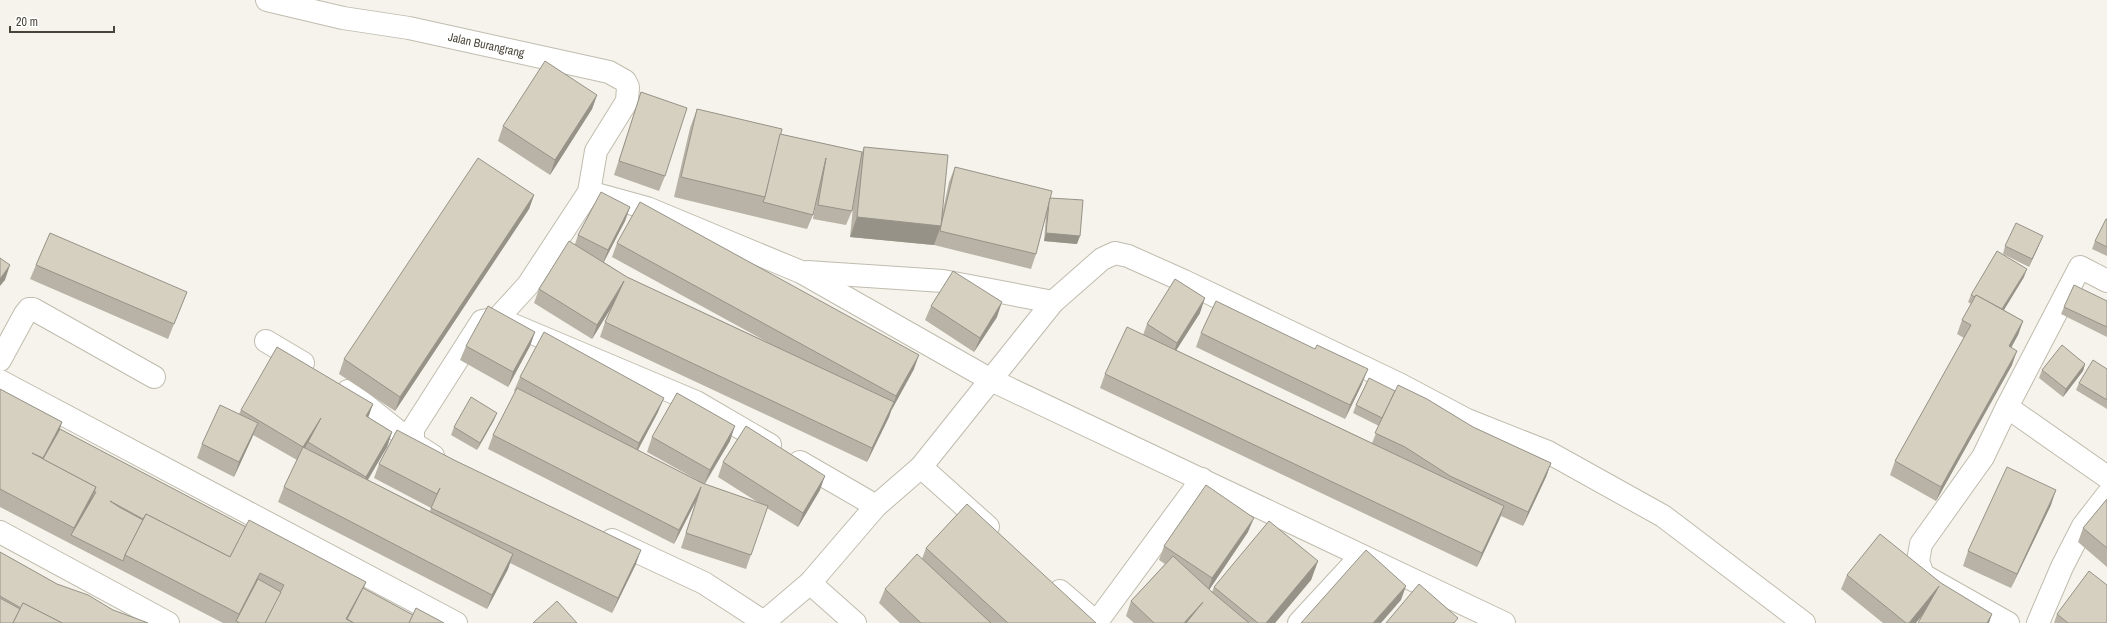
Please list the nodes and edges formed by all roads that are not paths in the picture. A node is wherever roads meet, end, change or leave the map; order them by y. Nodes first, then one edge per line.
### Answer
1 (267, 0) edge
2 (589, 192) junction
3 (801, 272) junction
4 (2107, 281) edge
5 (1053, 302) junction
6 (498, 318) junction
7 (266, 341) dead end
8 (0, 360) edge
9 (154, 377) dead end
10 (991, 380) junction
11 (0, 382) edge
12 (2007, 407) junction
13 (413, 443) junction
14 (453, 465) edge
15 (921, 467) junction
16 (2107, 477) edge
17 (1202, 479) junction
18 (2107, 495) edge
19 (876, 506) junction
20 (0, 532) edge
21 (597, 533) edge
22 (1003, 540) edge
23 (1361, 556) junction
24 (1044, 576) edge
25 (810, 583) junction
26 (168, 623) edge
27 (456, 623) edge
28 (764, 623) edge
29 (855, 623) edge
30 (1097, 623) edge
31 (1299, 623) edge
32 (1504, 623) edge
33 (1804, 623) edge
34 (2008, 623) edge
35 (2038, 623) edge

1 - 2 street, Jalan Burangrang
2 - 3 street
2 - 6 street
3 - 5 street
3 - 10 street
4 - 12 street
5 - 10 street
5 - 33 street
6 - 13 street
6 - 19 street
7 - 13 street
8 - 9 street
10 - 15 street
10 - 17 street
11 - 27 street
12 - 16 street
12 - 34 street
13 - 14 street
15 - 19 street
15 - 22 street
17 - 23 street
17 - 30 street
18 - 35 street
19 - 25 street
20 - 26 street
21 - 28 street
23 - 31 street
23 - 32 street
24 - 30 street
25 - 28 street
25 - 29 street

